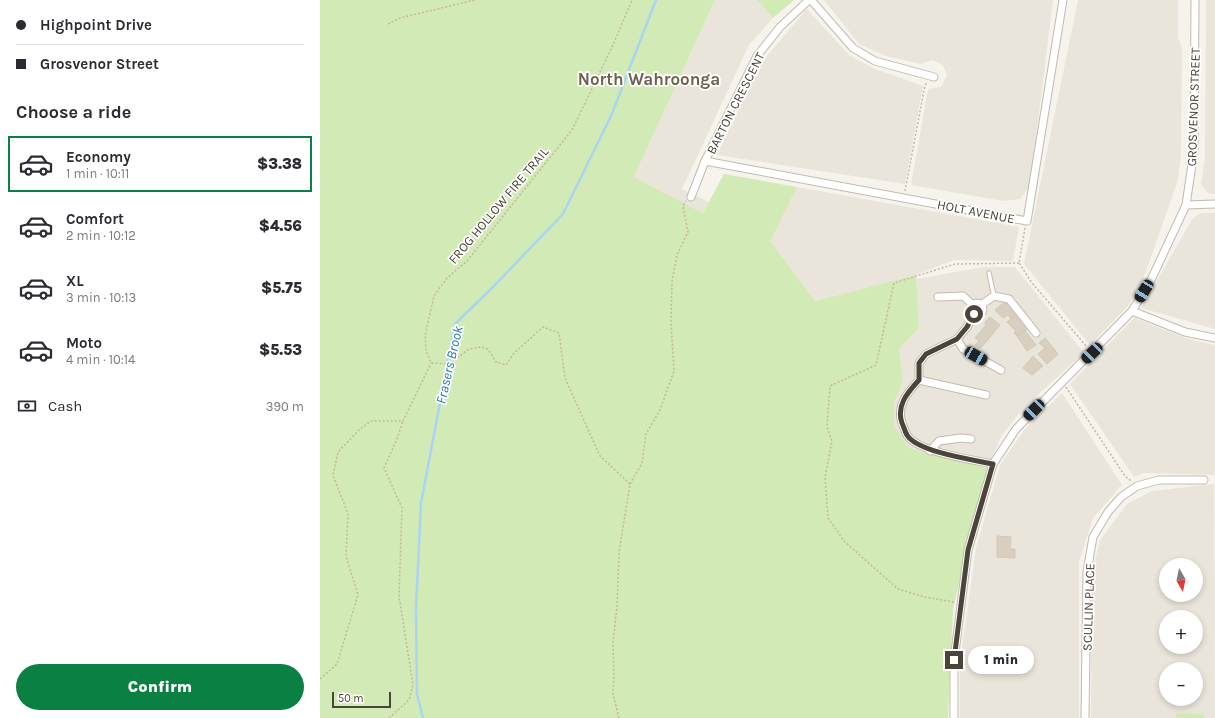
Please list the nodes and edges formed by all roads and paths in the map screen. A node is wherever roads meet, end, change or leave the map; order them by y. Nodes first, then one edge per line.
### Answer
1 (475, 0) edge
2 (632, 0) edge
3 (810, 0) edge
4 (1063, 0) edge
5 (1195, 0) edge
6 (388, 24) dead end
7 (934, 77) dead end
8 (925, 85) dead end
9 (705, 161) junction
10 (691, 197) joint
11 (904, 197) junction
12 (1215, 204) edge
13 (1186, 205) junction
14 (1027, 221) junction
15 (1019, 263) junction
16 (989, 273) dead end
17 (994, 296) junction
18 (938, 298) dead end
19 (973, 304) junction
20 (981, 305) junction
21 (1132, 311) junction
22 (974, 314) junction
23 (1036, 333) dead end
24 (1215, 338) edge
25 (957, 339) junction
26 (1092, 353) junction
27 (431, 363) junction
28 (1000, 370) dead end
29 (919, 380) junction
30 (1062, 381) junction
31 (986, 395) dead end
32 (403, 421) junction
33 (971, 439) dead end
34 (930, 451) junction
35 (993, 464) junction
36 (1125, 476) dead end
37 (1204, 480) dead end
38 (630, 484) junction
39 (961, 604) junction
40 (320, 679) edge
41 (389, 718) edge
42 (619, 718) edge
43 (954, 718) edge
44 (1085, 718) edge

1 - 6 path
2 - 27 path, FROG HOLLOW FIRE TRAIL
3 - 7 street
3 - 9 street, BARTON CRESCENT
4 - 14 street, HOLT AVENUE
5 - 13 street, GROSVENOR STREET
8 - 11 path
9 - 10 street, BARTON CRESCENT
9 - 11 street, HOLT AVENUE
10 - 38 path
11 - 14 street, HOLT AVENUE
12 - 13 street
13 - 21 street, GROSVENOR STREET
14 - 15 path
15 - 26 path
15 - 39 path
16 - 17 lane
17 - 20 street
17 - 23 street
18 - 19 street
19 - 20 street
19 - 22 street
20 - 22 street
21 - 24 street
21 - 26 street, GROSVENOR STREET
22 - 25 street
25 - 28 street
25 - 29 street
26 - 30 street, GROSVENOR STREET
27 - 32 path
27 - 38 path
29 - 31 street
29 - 34 street
30 - 35 street, GROSVENOR STREET
30 - 36 path
32 - 40 path
32 - 41 path
33 - 34 street
34 - 35 street
35 - 39 street, GROSVENOR STREET
37 - 44 street, SCULLIN PLACE
38 - 42 path
39 - 43 street, GROSVENOR STREET

